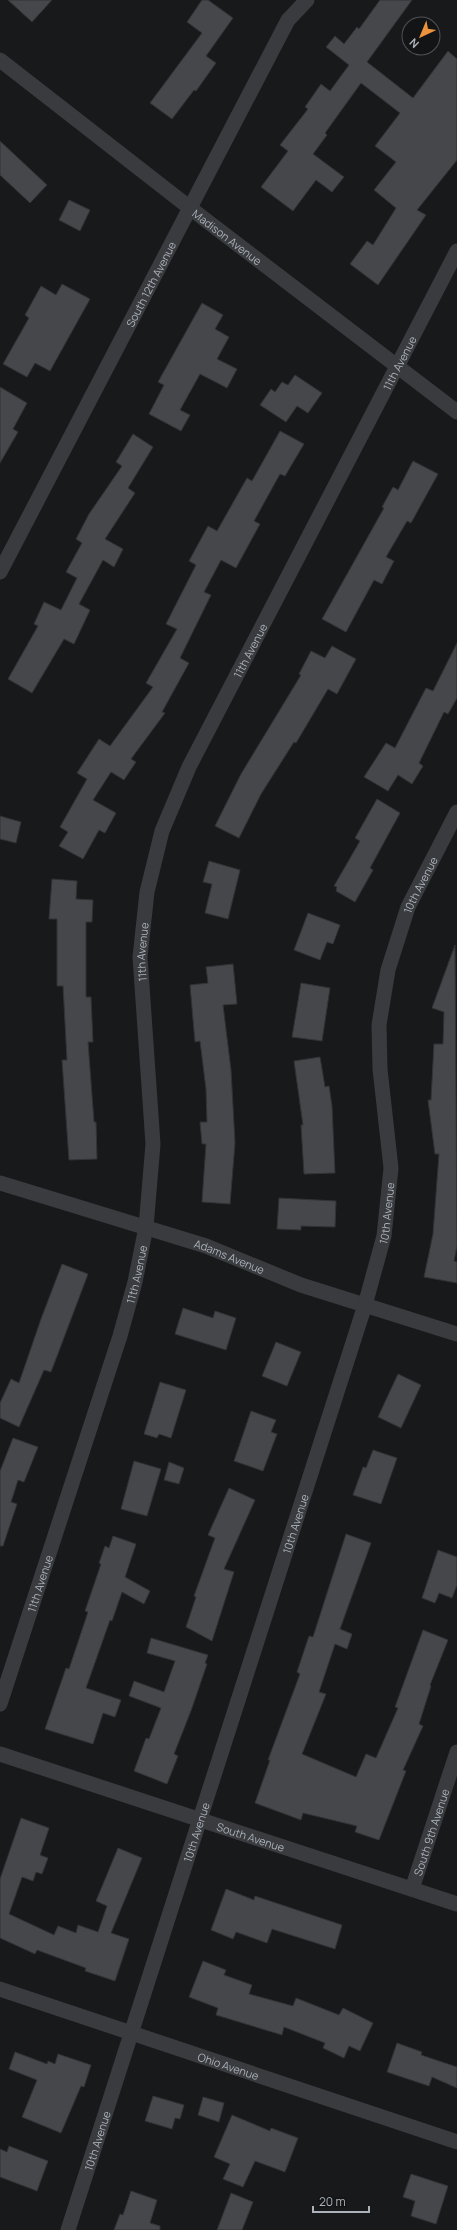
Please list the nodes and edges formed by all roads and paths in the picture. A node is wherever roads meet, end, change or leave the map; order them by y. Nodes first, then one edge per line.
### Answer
1 (307, 0) edge
2 (0, 60) edge
3 (190, 208) junction
4 (457, 251) edge
5 (396, 366) junction
6 (457, 412) edge
7 (0, 572) edge
8 (457, 812) edge
9 (0, 1183) edge
10 (146, 1228) junction
11 (365, 1305) junction
12 (457, 1334) edge
13 (0, 1704) edge
14 (457, 1752) edge
15 (0, 1754) edge
16 (200, 1819) junction
17 (412, 1889) junction
18 (457, 1904) edge
19 (0, 1989) edge
20 (132, 2032) junction
21 (457, 2142) edge
22 (68, 2230) edge

1 - 3 street, South 12th Avenue
2 - 3 street, Madison Avenue
3 - 5 street, Madison Avenue
3 - 7 street, South 12th Avenue
4 - 5 street, 11th Avenue
5 - 6 street, Madison Avenue
5 - 10 street, 11th Avenue
8 - 11 street, 10th Avenue
9 - 10 street, Adams Avenue
10 - 11 street, Adams Avenue
10 - 13 street, 11th Avenue
11 - 12 street, Adams Avenue
11 - 16 street, 10th Avenue
14 - 17 street, South 9th Avenue
15 - 16 street, South Avenue
16 - 17 street, South Avenue
16 - 20 street, 10th Avenue
17 - 18 street, South Avenue
19 - 20 street, Ohio Avenue
20 - 21 street, Ohio Avenue
20 - 22 street, 10th Avenue

